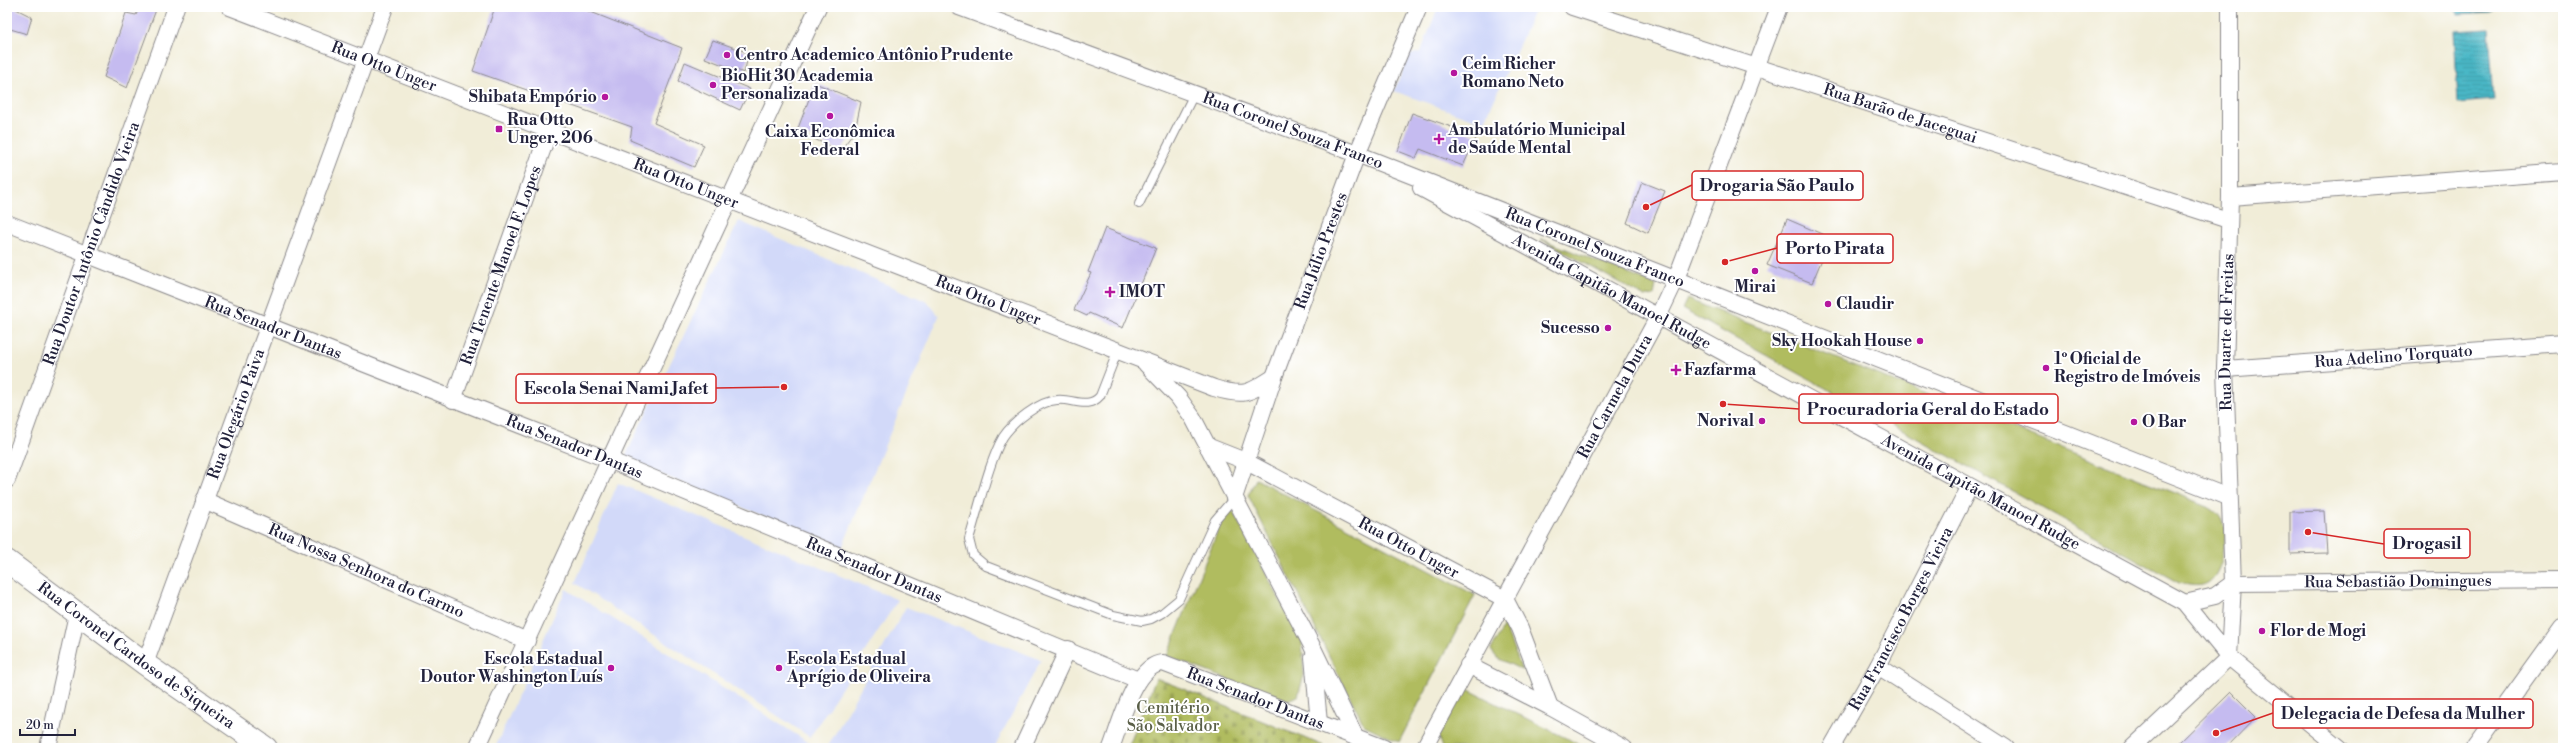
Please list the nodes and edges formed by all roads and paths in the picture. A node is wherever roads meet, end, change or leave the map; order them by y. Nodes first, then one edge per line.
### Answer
1 (176, 7) edge
2 (230, 7) edge
3 (385, 7) edge
4 (818, 7) edge
5 (959, 7) edge
6 (1419, 7) edge
7 (1572, 7) edge
8 (1779, 7) edge
9 (2230, 7) edge
10 (366, 60) junction
11 (1756, 68) junction
12 (1194, 94) junction
13 (549, 131) junction
14 (1357, 154) junction
15 (2563, 172) edge
16 (2230, 197) junction
17 (730, 200) junction
18 (1139, 204) dead end
19 (2228, 220) junction
20 (7, 223) edge
21 (88, 255) junction
22 (1676, 279) junction
23 (1658, 317) junction
24 (269, 325) junction
25 (2563, 344) edge
26 (1118, 350) junction
27 (1142, 360) junction
28 (2225, 369) junction
29 (1274, 377) junction
30 (453, 400) junction
31 (1207, 446) junction
32 (609, 460) junction
33 (1245, 461) junction
34 (7, 480) edge
35 (1969, 488) junction
36 (2228, 497) junction
37 (1234, 498) junction
38 (204, 500) junction
39 (7, 561) edge
40 (2563, 580) edge
41 (2233, 583) junction
42 (1505, 599) junction
43 (2185, 603) junction
44 (77, 614) junction
45 (2563, 626) edge
46 (527, 641) junction
47 (1311, 644) junction
48 (1068, 650) junction
49 (2230, 657) junction
50 (145, 664) junction
51 (1468, 665) junction
52 (1878, 666) junction
53 (1138, 680) junction
54 (1550, 707) junction
55 (1319, 723) junction
56 (1356, 738) junction
57 (48, 748) edge
58 (266, 748) edge
59 (478, 748) edge
60 (1022, 748) edge
61 (1111, 748) edge
62 (1384, 748) edge
63 (1424, 748) edge
64 (1624, 748) edge
65 (1831, 748) edge
66 (2006, 748) edge
67 (2132, 748) edge
68 (2340, 748) edge
69 (2475, 748) edge

1 - 21 street, Rua Doutor Antônio Cândido Vieira
2 - 10 street, Rua Otto Unger
3 - 10 street, Rua Olegário Paiva
4 - 17 street
5 - 12 street, Rua Coronel Souza Franco
6 - 14 street, Rua Júlio Prestes
7 - 11 street, Rua Barão de Jaceguai
8 - 11 street, Rua Carmela Dutra
9 - 16 street, Rua Duarte de Freitas
10 - 13 street, Rua Otto Unger
10 - 24 street, Rua Olegário Paiva
11 - 19 street, Rua Barão de Jaceguai
11 - 22 street, Rua Carmela Dutra
12 - 14 street, Rua Coronel Souza Franco
12 - 18 lane
13 - 17 street, Rua Otto Unger
13 - 30 street, Rua Tenente Manoel F. Lopes
14 - 22 street, Rua Coronel Souza Franco
14 - 23 street, Avenida Capitão Manoel Rudge
14 - 29 street, Rua Júlio Prestes
15 - 16 street
16 - 19 street, Rua Duarte de Freitas
17 - 26 street, Rua Otto Unger
17 - 32 street
19 - 28 street, Rua Duarte de Freitas
20 - 21 street, Rua Senador Dantas
21 - 24 street, Rua Senador Dantas
21 - 34 street, Rua Doutor Antônio Cândido Vieira
22 - 23 street, Rua Carmela Dutra
22 - 36 street, Rua Coronel Souza Franco
23 - 35 street, Avenida Capitão Manoel Rudge
23 - 42 street, Rua Carmela Dutra
24 - 30 street, Rua Senador Dantas
24 - 38 street, Rua Olegário Paiva
25 - 28 street, Rua Adelino Torquato
26 - 27 street, Rua Otto Unger
26 - 37 lane
27 - 29 street, Rua Otto Unger
27 - 31 street, Rua Otto Unger
28 - 36 street, Rua Duarte de Freitas
29 - 33 street, Rua Júlio Prestes
30 - 32 street, Rua Senador Dantas
31 - 33 street, Rua Otto Unger
31 - 37 street, Rua Otto Unger
32 - 46 street
32 - 48 street, Rua Senador Dantas
33 - 37 street, Rua Júlio Prestes
33 - 42 street, Rua Otto Unger
35 - 43 street, Avenida Capitão Manoel Rudge
35 - 52 street, Rua Francisco Borges Vieira
36 - 41 street, Rua Duarte de Freitas
37 - 47 street, Rua Otto Unger
38 - 46 street, Rua Nossa Senhora do Carmo
38 - 50 street, Rua Olegário Paiva
39 - 44 main road, Rua Coronel Cardoso de Siqueira
40 - 41 street, Rua Sebastião Domingues
41 - 43 street
41 - 49 street, Rua Duarte de Freitas
42 - 51 street, Rua Carmela Dutra
42 - 54 street
43 - 49 street, Avenida Capitão Manoel Rudge
44 - 50 main road, Rua Coronel Cardoso de Siqueira
44 - 57 street
45 - 69 street
46 - 59 street
47 - 55 street
47 - 56 street, Rua Otto Unger
48 - 53 street, Rua Senador Dantas
48 - 60 street
49 - 67 street
49 - 68 street, Avenida Capitão Manoel Rudge
50 - 58 main road, Rua Coronel Cardoso de Siqueira
51 - 54 street
51 - 63 street, Rua Carmela Dutra
52 - 65 street, Rua Francisco Borges Vieira
52 - 66 street
53 - 55 street, Rua Senador Dantas
53 - 61 street
54 - 64 street
55 - 56 street, Rua Senador Dantas
56 - 62 street, Rua Senador Dantas

